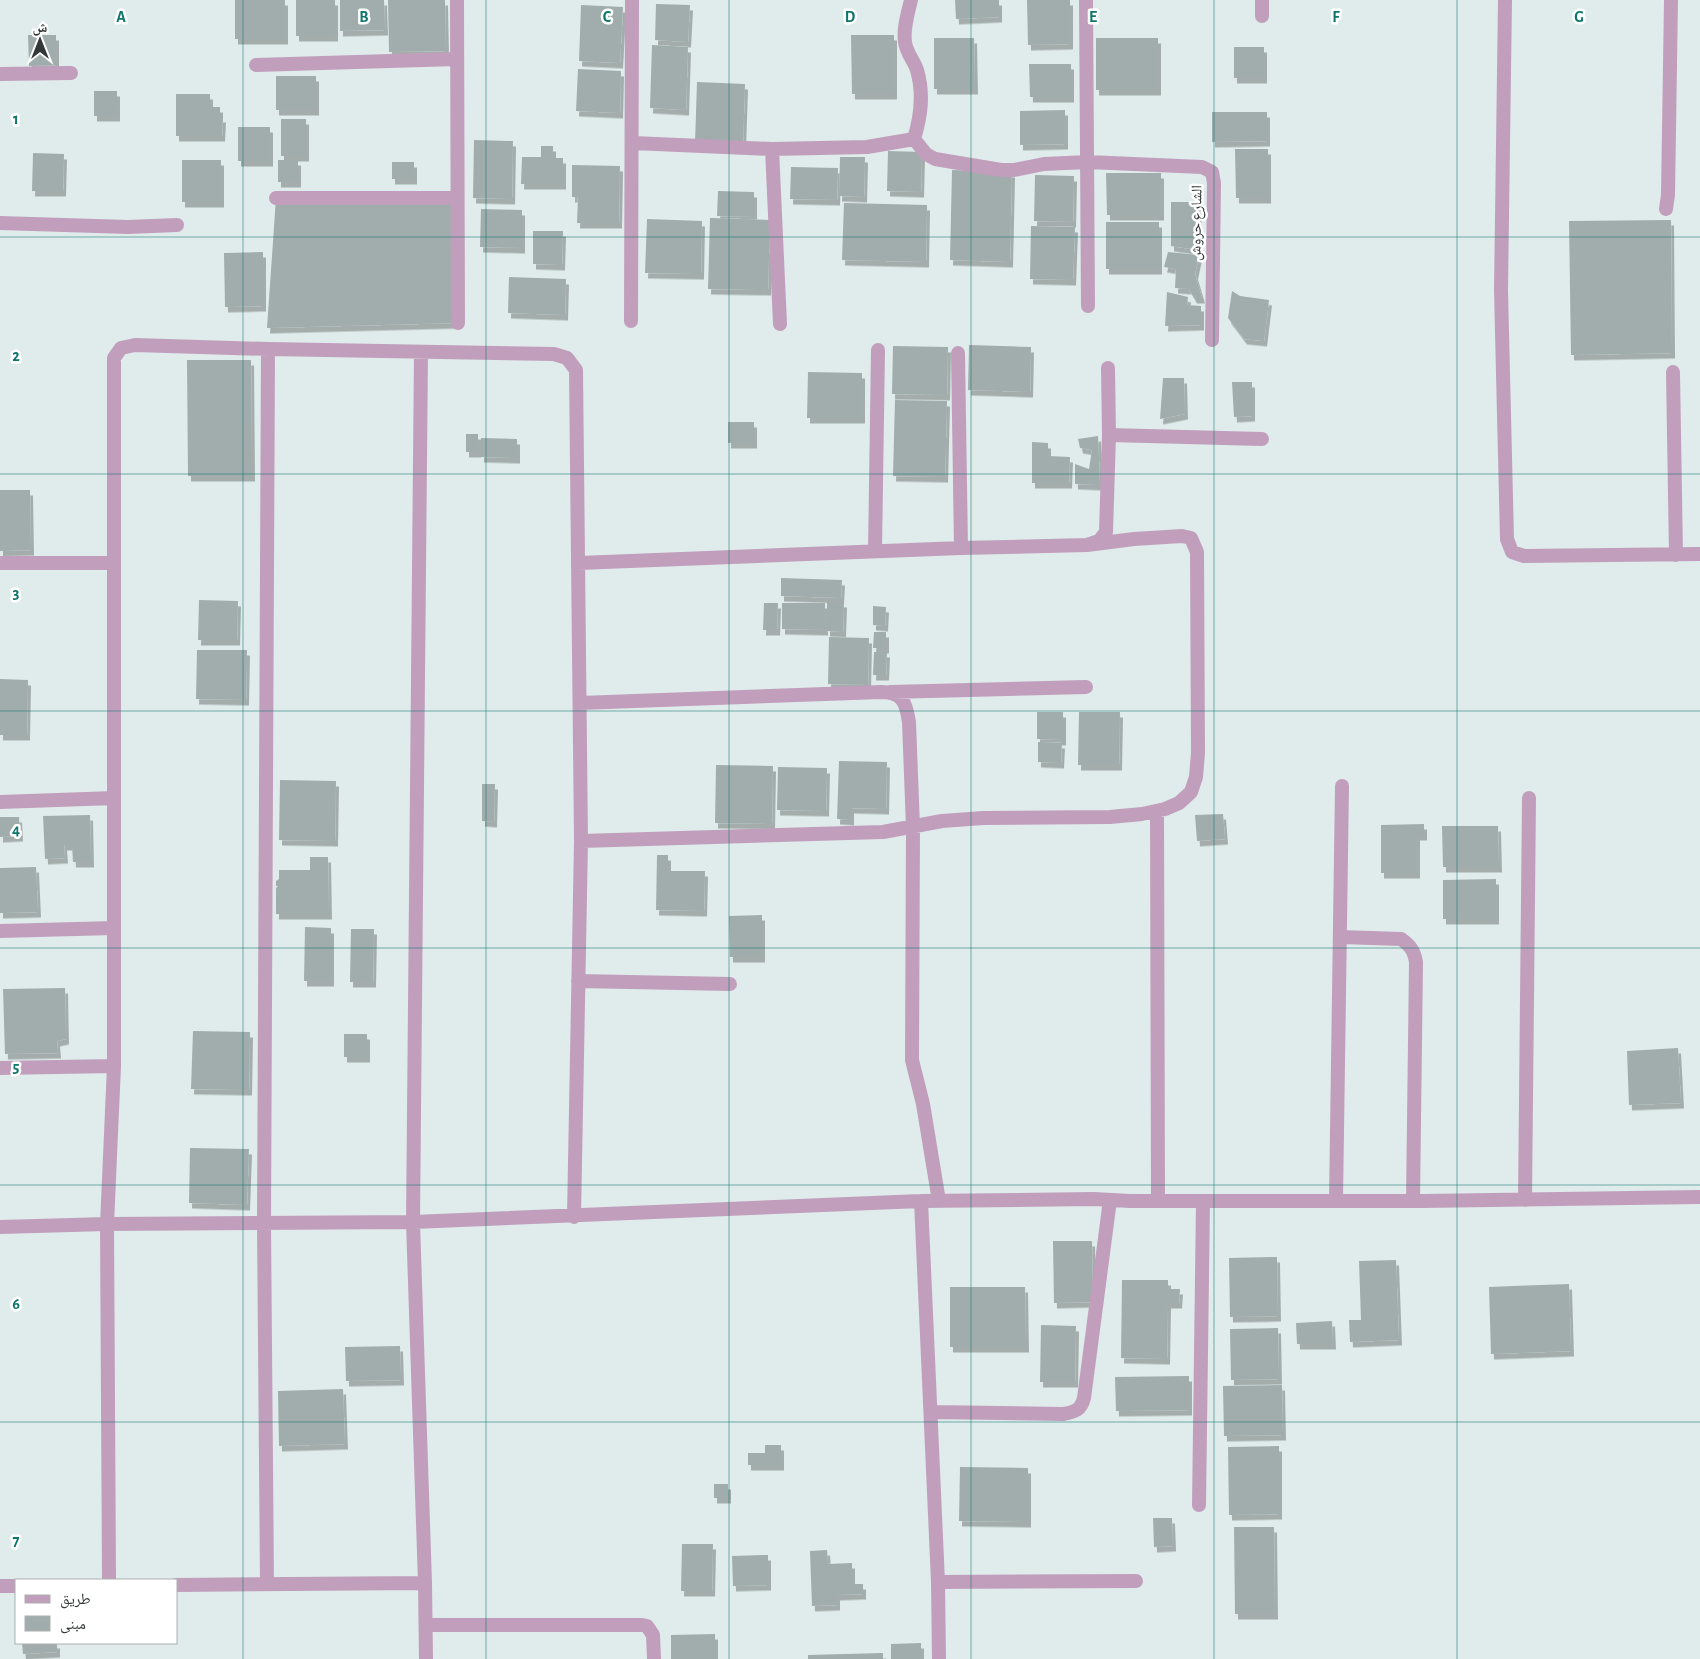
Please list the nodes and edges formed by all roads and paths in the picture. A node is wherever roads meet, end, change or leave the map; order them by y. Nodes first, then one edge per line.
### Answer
1 (457, 0) edge
2 (632, 0) edge
3 (911, 0) edge
4 (1086, 0) edge
5 (1262, 0) edge
6 (1505, 0) edge
7 (1671, 0) edge
8 (1262, 16) dead end
9 (457, 59) junction
10 (256, 65) dead end
11 (71, 73) dead end
12 (0, 74) edge
13 (914, 139) junction
14 (633, 143) junction
15 (772, 149) junction
16 (1088, 162) junction
17 (276, 198) dead end
18 (456, 198) junction
19 (1666, 210) dead end
20 (0, 222) edge
21 (177, 225) dead end
22 (1088, 306) dead end
23 (631, 321) dead end
24 (458, 322) dead end
25 (780, 324) dead end
26 (1212, 340) dead end
27 (268, 349) junction
28 (878, 350) dead end
29 (421, 352) junction
30 (958, 353) dead end
31 (1108, 368) dead end
32 (1673, 372) dead end
33 (1109, 435) junction
34 (1262, 439) dead end
35 (1087, 545) junction
36 (961, 548) junction
37 (875, 551) junction
38 (1700, 554) edge
39 (1676, 555) junction
40 (0, 563) edge
41 (114, 563) junction
42 (579, 563) junction
43 (1086, 687) dead end
44 (889, 692) junction
45 (580, 703) junction
46 (1342, 786) dead end
47 (114, 798) junction
48 (1529, 798) dead end
49 (0, 802) edge
50 (1157, 811) junction
51 (913, 827) junction
52 (581, 841) junction
53 (114, 928) junction
54 (0, 931) edge
55 (1340, 937) junction
56 (578, 980) junction
57 (730, 984) dead end
58 (114, 1066) junction
59 (0, 1068) edge
60 (1700, 1197) edge
61 (1110, 1200) junction
62 (1526, 1200) junction
63 (940, 1201) junction
64 (1158, 1201) junction
65 (1203, 1201) junction
66 (1336, 1201) junction
67 (922, 1202) junction
68 (1413, 1202) junction
69 (574, 1217) junction
70 (413, 1222) junction
71 (107, 1224) junction
72 (264, 1224) junction
73 (0, 1227) edge
74 (931, 1412) junction
75 (1199, 1505) dead end
76 (109, 1579) edge
77 (1136, 1581) dead end
78 (938, 1582) junction
79 (425, 1583) junction
80 (266, 1584) junction
81 (178, 1585) edge
82 (0, 1586) edge
83 (15, 1586) edge
84 (426, 1625) junction
85 (426, 1659) edge
86 (654, 1659) edge
87 (939, 1659) edge

1 - 9 street
2 - 14 street
3 - 13 street
4 - 16 street
5 - 8 street
6 - 39 street
7 - 19 street
9 - 10 street
9 - 18 street
11 - 12 street
13 - 15 street
13 - 16 street
14 - 15 street
14 - 23 street
15 - 25 street
16 - 22 street
16 - 26 street, الشارع حروش
17 - 18 street
18 - 24 street
20 - 21 street
27 - 29 street
27 - 41 street
27 - 72 street
28 - 37 street
29 - 42 street
29 - 70 street
30 - 36 street
31 - 33 street
32 - 39 street
33 - 34 street
33 - 35 street
35 - 36 street
35 - 50 street
36 - 37 street
37 - 42 street
38 - 39 street
40 - 41 street
41 - 47 street
42 - 45 street
43 - 44 street
44 - 45 street
44 - 51 street
45 - 52 street
46 - 55 street
47 - 49 street
47 - 53 street
48 - 62 street
50 - 51 street
50 - 64 street
51 - 52 street
51 - 63 street
52 - 56 street
53 - 54 street
53 - 58 street
55 - 66 street
55 - 68 street
56 - 57 street
56 - 69 street
58 - 59 street
58 - 71 street
60 - 62 street
61 - 63 street
61 - 64 street
61 - 74 street
62 - 68 street
63 - 67 street
64 - 65 street
65 - 66 street
65 - 75 street
66 - 68 street
67 - 69 street
67 - 74 street
69 - 70 street
70 - 72 street
70 - 79 street
71 - 72 street
71 - 73 street
71 - 76 street
72 - 80 street
74 - 78 street
77 - 78 street
78 - 87 street
79 - 80 street
79 - 84 street
80 - 81 street
82 - 83 street
84 - 85 street
84 - 86 street

